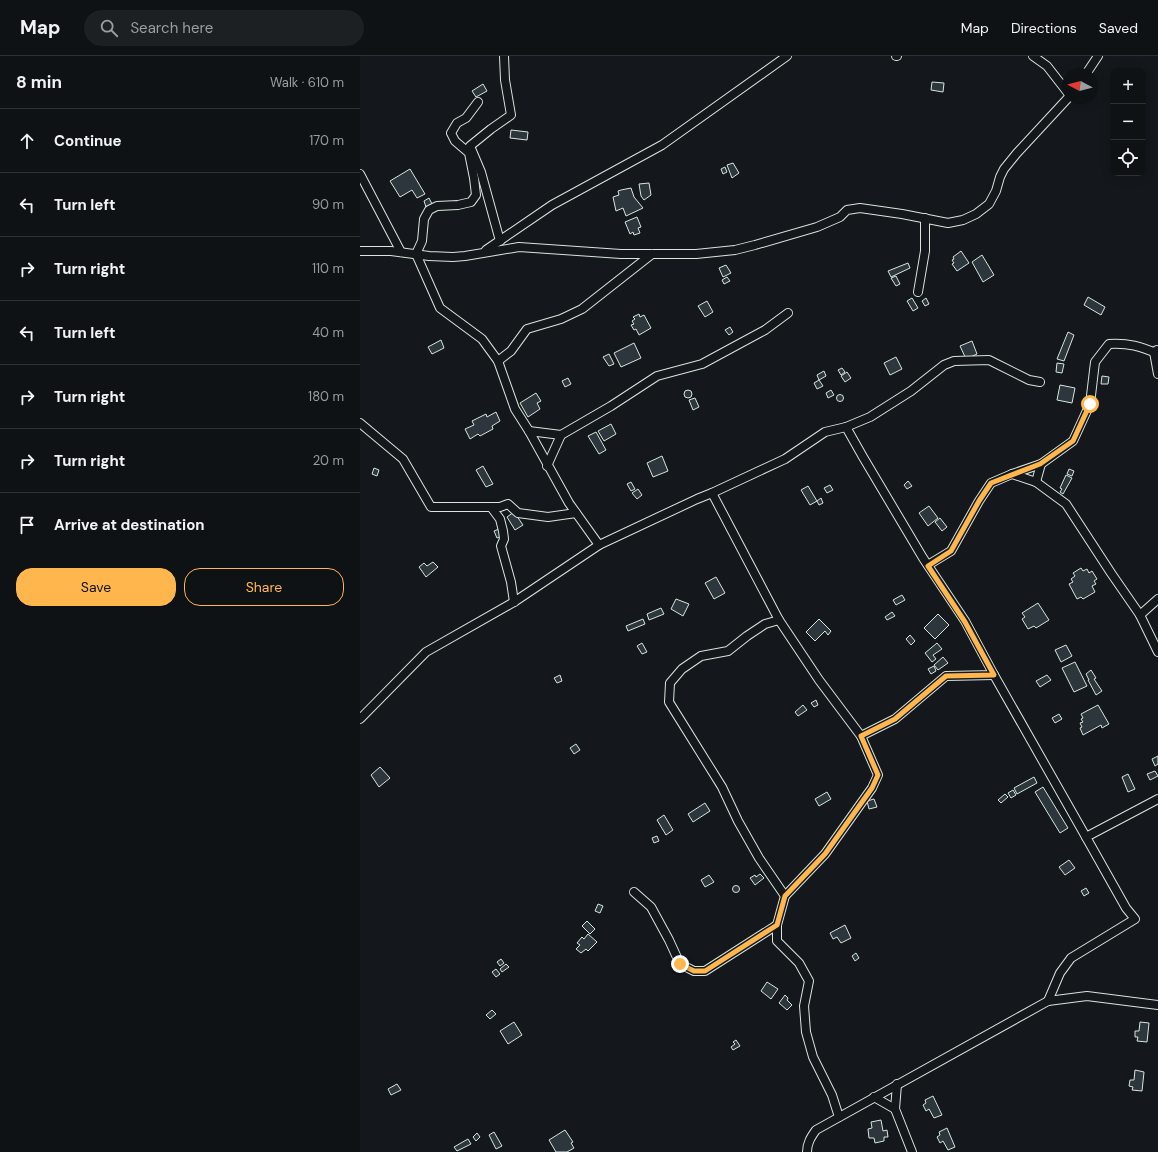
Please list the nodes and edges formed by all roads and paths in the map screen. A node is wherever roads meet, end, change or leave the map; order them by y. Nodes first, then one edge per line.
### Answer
1 (504, 56) edge
2 (787, 56) edge
3 (1033, 56) edge
4 (1098, 56) edge
5 (1090, 68) edge
6 (1062, 85) edge
7 (478, 102) dead end
8 (1062, 104) edge
9 (360, 174) edge
10 (926, 218) junction
11 (500, 241) junction
12 (360, 251) edge
13 (401, 252) junction
14 (482, 253) junction
15 (416, 254) junction
16 (652, 254) junction
17 (918, 292) dead end
18 (788, 313) dead end
19 (1157, 352) edge
20 (498, 361) junction
21 (1158, 374) edge
22 (1040, 382) dead end
23 (360, 423) edge
24 (846, 427) junction
25 (529, 431) junction
26 (561, 435) junction
27 (1040, 464) junction
28 (547, 466) junction
29 (1012, 474) junction
30 (1036, 482) junction
31 (712, 493) junction
32 (491, 507) junction
33 (576, 513) junction
34 (599, 545) junction
35 (928, 566) junction
36 (1158, 599) edge
37 (514, 602) junction
38 (1140, 616) junction
39 (779, 620) junction
40 (1158, 652) edge
41 (994, 675) junction
42 (360, 719) edge
43 (861, 736) junction
44 (1158, 799) edge
45 (1086, 837) junction
46 (634, 892) dead end
47 (785, 896) junction
48 (777, 925) junction
49 (1048, 1001) junction
50 (1158, 1005) edge
51 (897, 1084) junction
52 (874, 1097) junction
53 (895, 1109) junction
54 (839, 1117) junction
55 (807, 1152) edge
56 (912, 1152) edge

1 - 11 street
2 - 11 street
3 - 6 street
4 - 5 street
7 - 15 street
8 - 10 street
9 - 13 street
10 - 16 street
10 - 17 street
11 - 14 street
12 - 13 street
13 - 15 street
14 - 15 street
14 - 16 street
15 - 20 street
16 - 20 street
18 - 26 street
19 - 21 street
19 - 27 street
20 - 25 street
22 - 24 street
23 - 32 street
24 - 31 street
24 - 35 street
25 - 26 street
25 - 28 street
26 - 28 street
27 - 29 street
27 - 30 street
28 - 33 street
29 - 30 street
29 - 35 street
30 - 38 street
31 - 34 street
31 - 39 street
32 - 33 street
32 - 37 street
33 - 34 street
34 - 37 street
35 - 41 street
36 - 38 street
37 - 42 street
38 - 40 street
39 - 43 street
39 - 47 street
41 - 43 street
41 - 45 street
43 - 47 street
44 - 45 street
45 - 49 street
46 - 48 street
47 - 48 street
48 - 54 street
49 - 50 street
49 - 51 street
51 - 52 street
51 - 53 street
52 - 53 street
52 - 54 street
53 - 56 street
54 - 55 street

